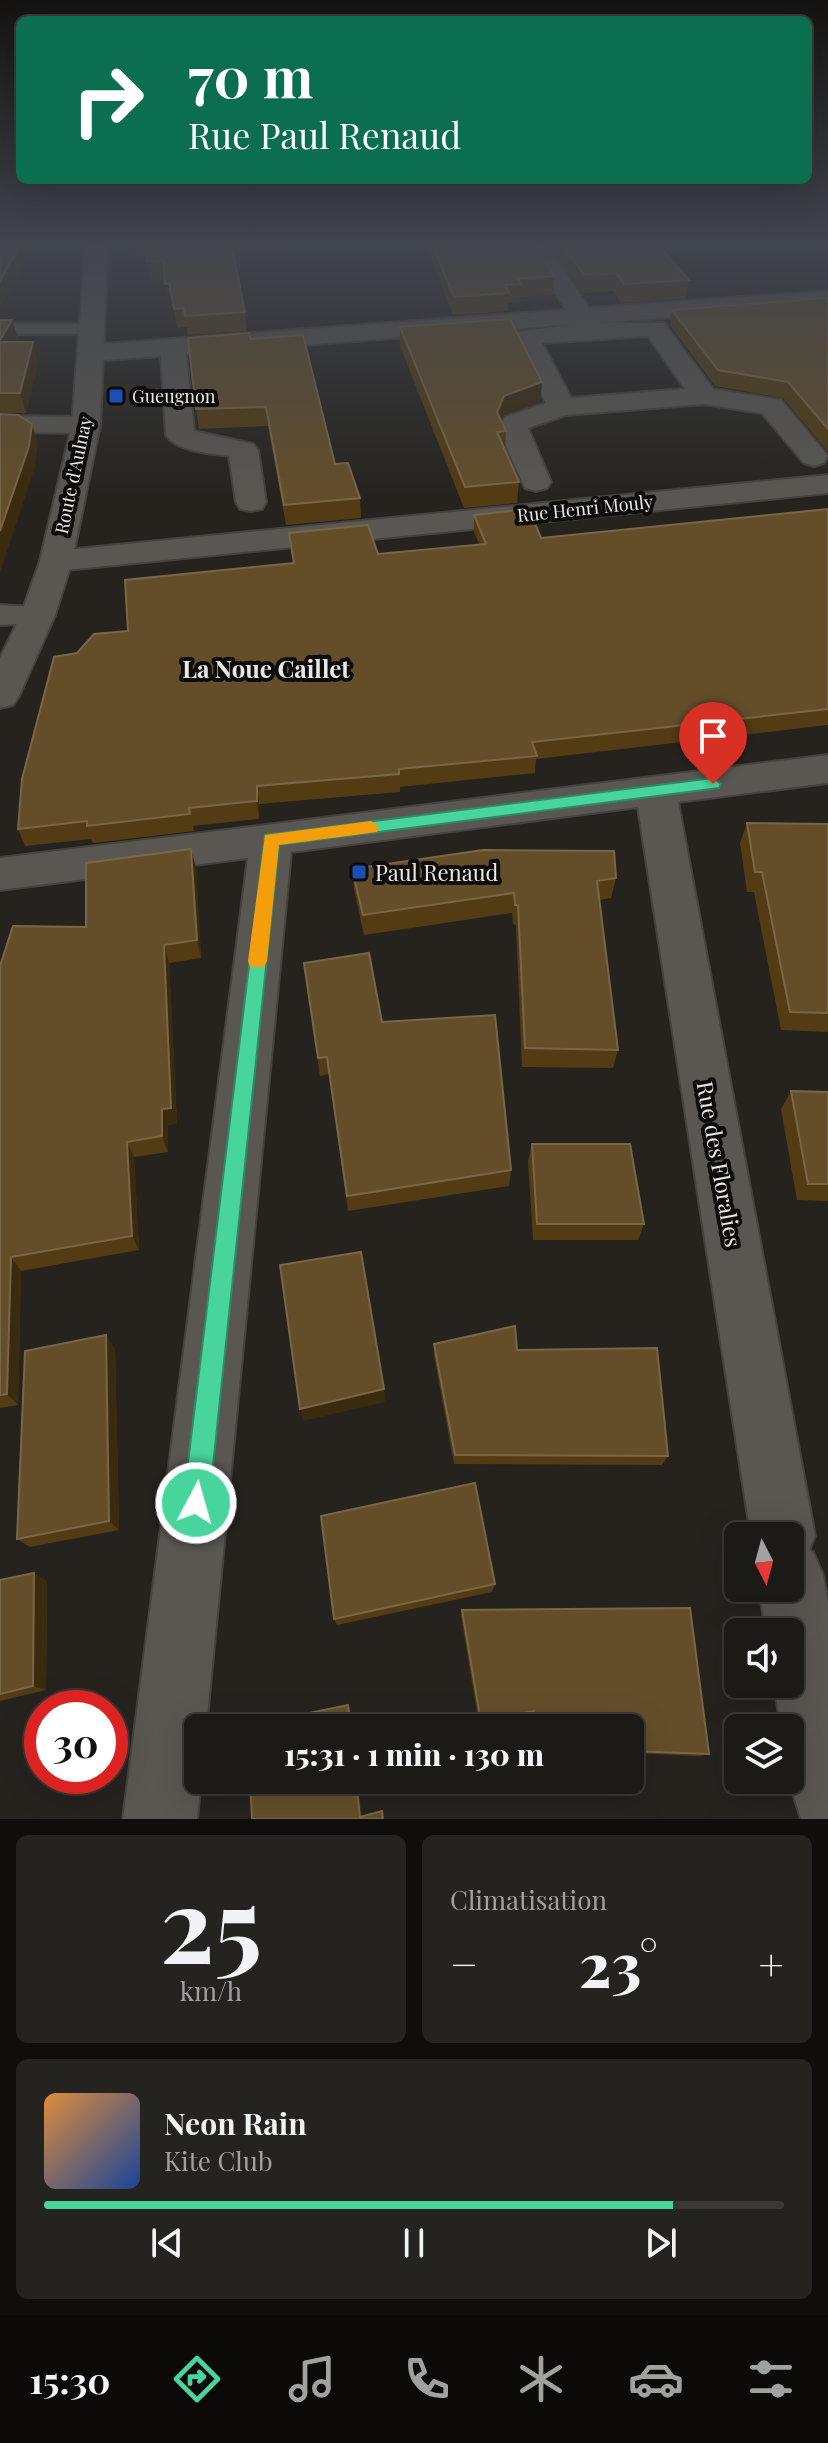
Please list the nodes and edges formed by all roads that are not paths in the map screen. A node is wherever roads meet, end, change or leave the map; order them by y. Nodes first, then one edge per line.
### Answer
1 (92, 327) edge
2 (534, 327) edge
3 (573, 327) edge
4 (636, 327) edge
5 (0, 329) edge
6 (91, 341) junction
7 (173, 347) junction
8 (704, 396) junction
9 (562, 407) junction
10 (0, 424) edge
11 (86, 425) junction
12 (821, 470) edge
13 (536, 482) dead end
14 (251, 502) dead end
15 (56, 561) junction
16 (0, 615) edge
17 (38, 615) junction
18 (0, 696) edge
19 (828, 769) edge
20 (656, 791) junction
21 (271, 840) junction
22 (0, 874) edge
23 (781, 1522) edge
24 (795, 1602) edge
25 (828, 1797) edge
26 (160, 1819) edge

1 - 6 street, Route d'Aulnay
2 - 7 street
3 - 9 street
4 - 8 street
5 - 6 lane
6 - 7 street
6 - 11 street, Route d'Aulnay
7 - 14 street
8 - 9 street
8 - 12 street
9 - 13 street
10 - 11 street
11 - 15 street, Route d'Aulnay
12 - 15 street, Rue Henri Mouly
15 - 17 street, Route d'Aulnay
16 - 17 street
17 - 18 street, Route d'Aulnay
19 - 20 street
20 - 21 street
20 - 23 street, Rue des Floralies
21 - 22 street
21 - 26 street
24 - 25 street

